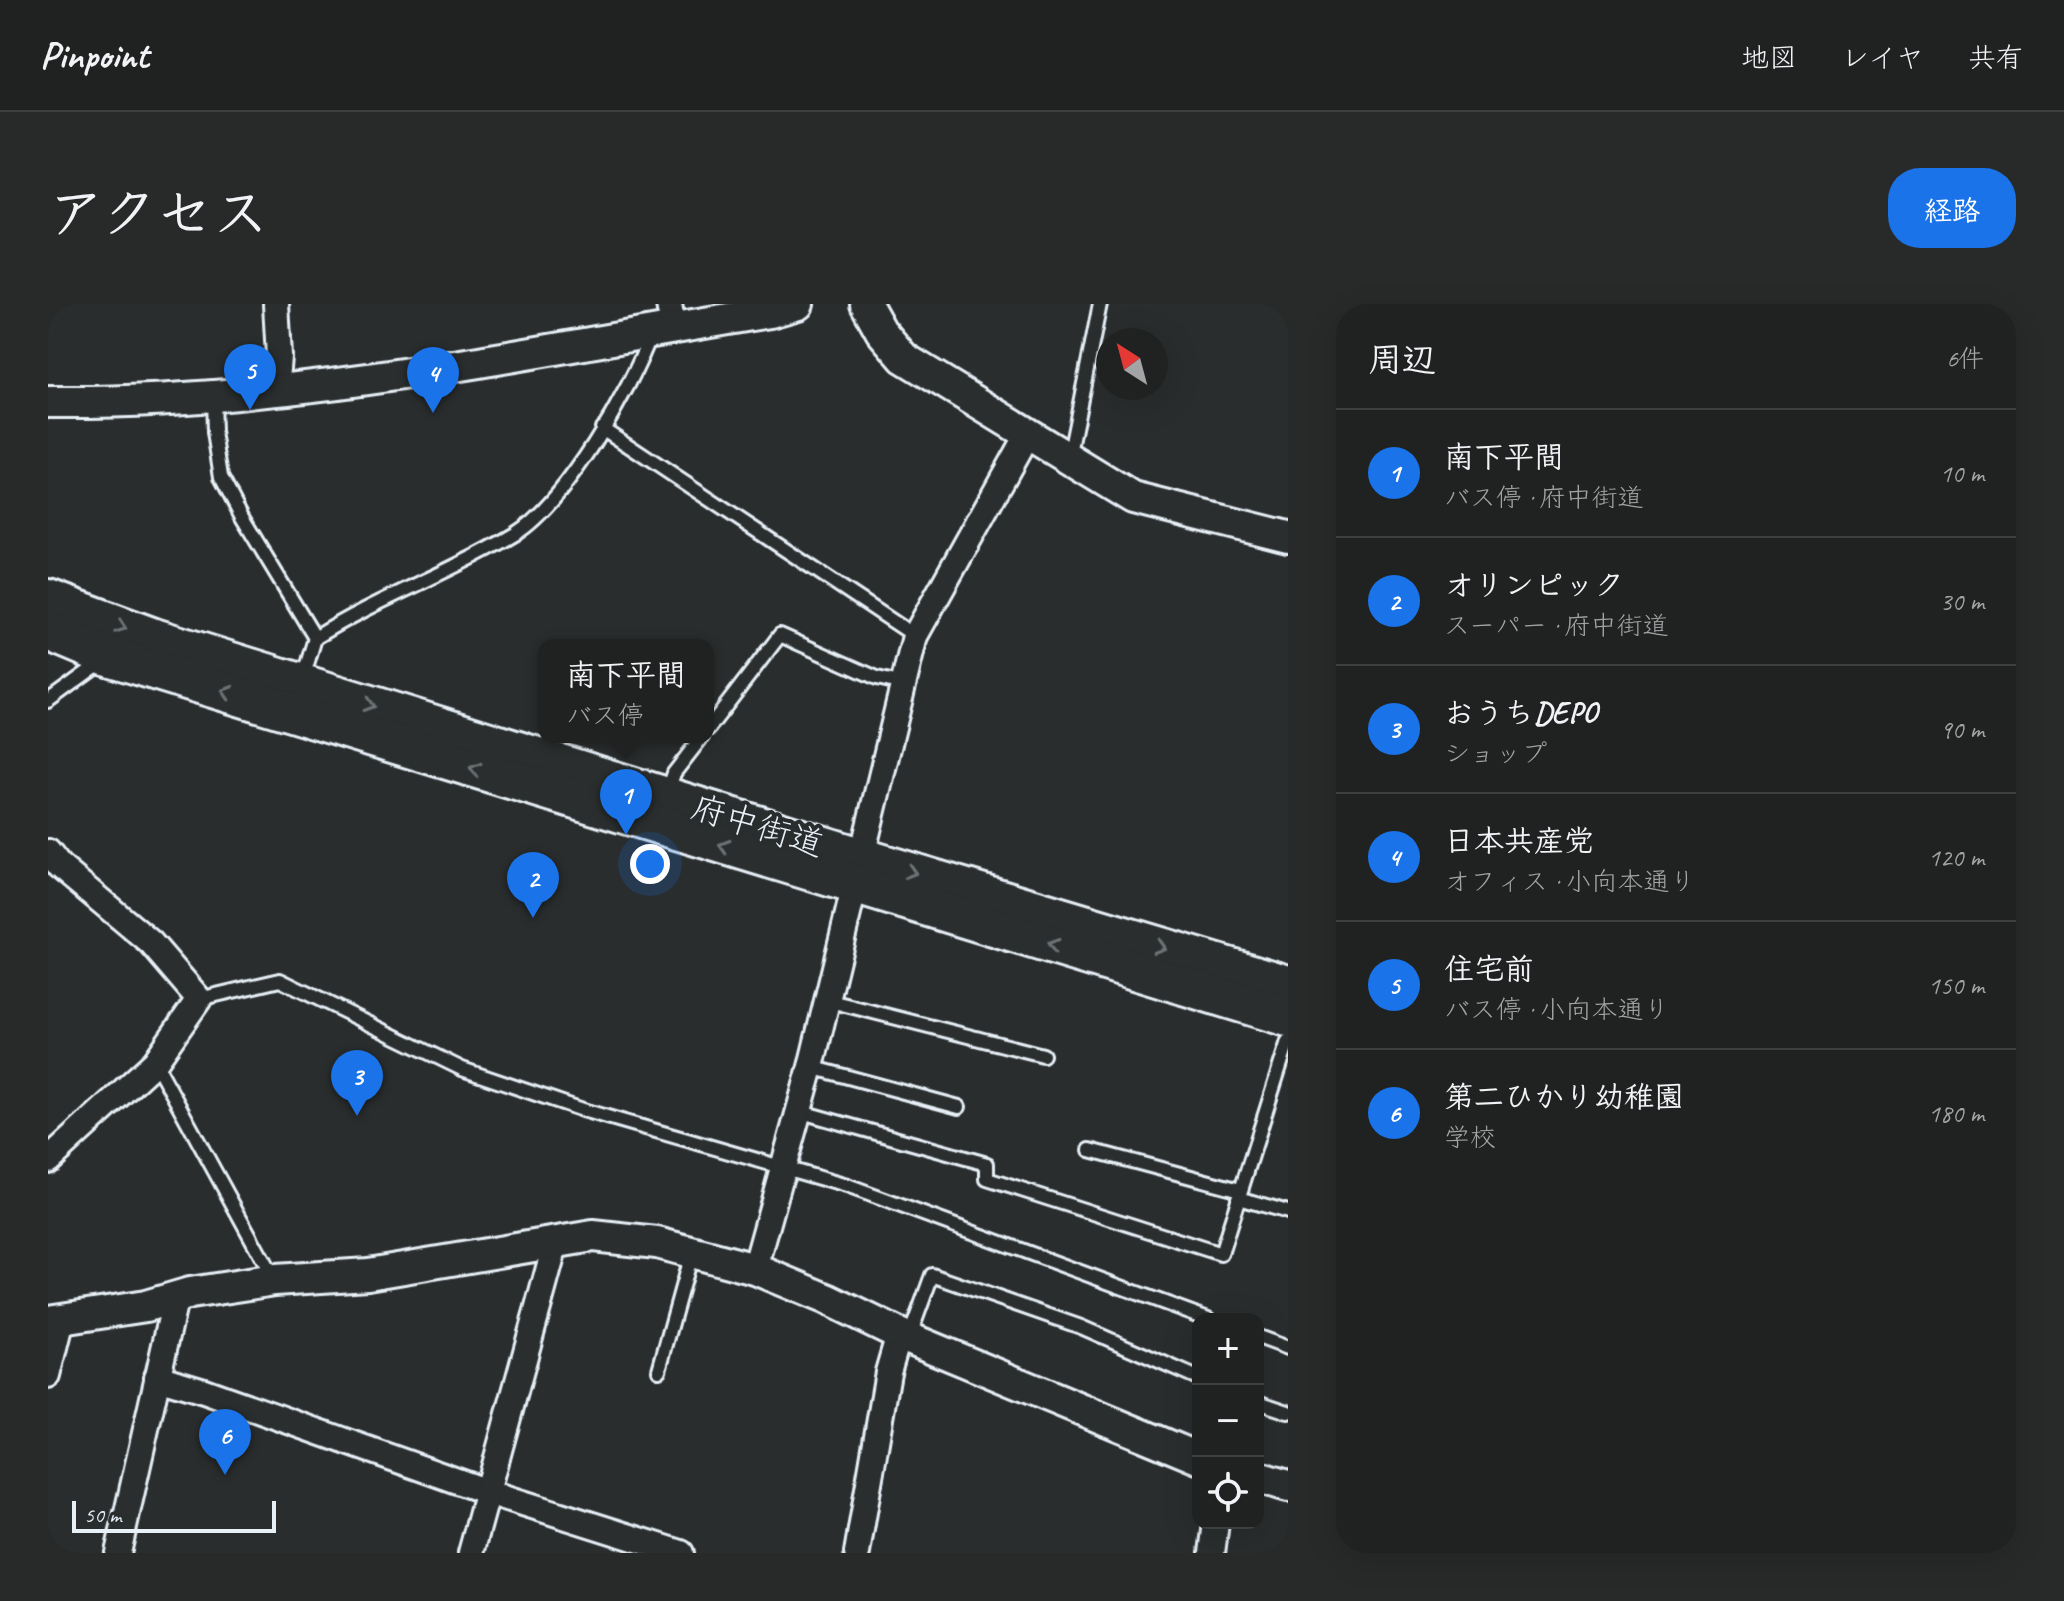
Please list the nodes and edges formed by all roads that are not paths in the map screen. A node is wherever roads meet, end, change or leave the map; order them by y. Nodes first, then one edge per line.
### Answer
1 (276, 304) edge
2 (798, 304) edge
3 (866, 304) edge
4 (1100, 304) edge
5 (664, 321) edge
6 (276, 392) junction
7 (213, 398) junction
8 (48, 402) edge
9 (602, 428) junction
10 (1027, 435) junction
11 (1069, 460) junction
12 (1288, 537) edge
13 (48, 599) edge
14 (48, 631) edge
15 (915, 636) junction
16 (315, 638) junction
17 (105, 655) junction
18 (301, 684) junction
19 (904, 684) junction
20 (48, 701) edge
21 (714, 721) edge
22 (697, 743) edge
23 (666, 797) junction
24 (48, 852) edge
25 (859, 871) junction
26 (1288, 985) edge
27 (199, 999) junction
28 (826, 1000) junction
29 (1288, 1017) edge
30 (1288, 1041) edge
31 (1043, 1055) dead end
32 (155, 1062) junction
33 (811, 1067) junction
34 (959, 1107) dead end
35 (798, 1111) junction
36 (1090, 1150) dead end
37 (48, 1160) edge
38 (783, 1169) junction
39 (1239, 1194) junction
40 (1288, 1212) edge
41 (556, 1242) junction
42 (691, 1252) junction
43 (755, 1269) junction
44 (275, 1280) junction
45 (176, 1296) junction
46 (1192, 1313) edge
47 (55, 1320) edge
48 (904, 1336) junction
49 (1264, 1339) edge
50 (1288, 1348) edge
51 (659, 1370) dead end
52 (1192, 1375) edge
53 (48, 1376) edge
54 (157, 1377) junction
55 (1264, 1404) edge
56 (1288, 1412) edge
57 (1196, 1457) edge
58 (488, 1492) junction
59 (1215, 1529) edge
60 (118, 1553) edge
61 (471, 1553) edge
62 (681, 1553) edge
63 (857, 1553) edge
64 (1212, 1553) edge

1 - 6 street
2 - 5 street
3 - 10 street
4 - 11 lane
5 - 6 street
5 - 9 lane
6 - 7 street
7 - 8 street
7 - 16 lane
9 - 15 lane
9 - 16 lane
10 - 11 street
10 - 15 street
11 - 12 street
13 -> 18 highway, 府中街道
14 - 17 highway, 府中街道
15 - 19 street
16 - 18 lane
17 - 20 lane
25 -> 17 highway, 府中街道
18 -> 23 highway, 府中街道
19 - 21 lane
19 - 25 street
22 - 23 lane
23 - 25 highway, 府中街道
24 - 27 street
25 -> 26 highway, 府中街道
25 - 28 street
29 -> 25 highway, 府中街道
27 - 32 street
27 - 38 lane
28 - 31 lane
28 - 33 street
30 - 39 lane
32 - 37 street
32 - 44 lane
33 - 34 lane
33 - 35 street
35 - 38 street
35 - 39 lane
36 - 39 lane
38 - 43 street
38 - 46 lane
39 - 40 lane
41 - 42 street
41 - 44 street
41 - 58 street
42 - 43 street
42 - 51 lane
43 - 48 street
44 - 45 street
45 - 47 street
45 - 54 street
47 - 53 street
48 - 52 lane
48 - 57 street
48 - 63 street
49 - 50 lane
54 - 58 street
54 - 60 street
55 - 56 lane
58 - 61 street
58 - 62 street
59 - 64 street

